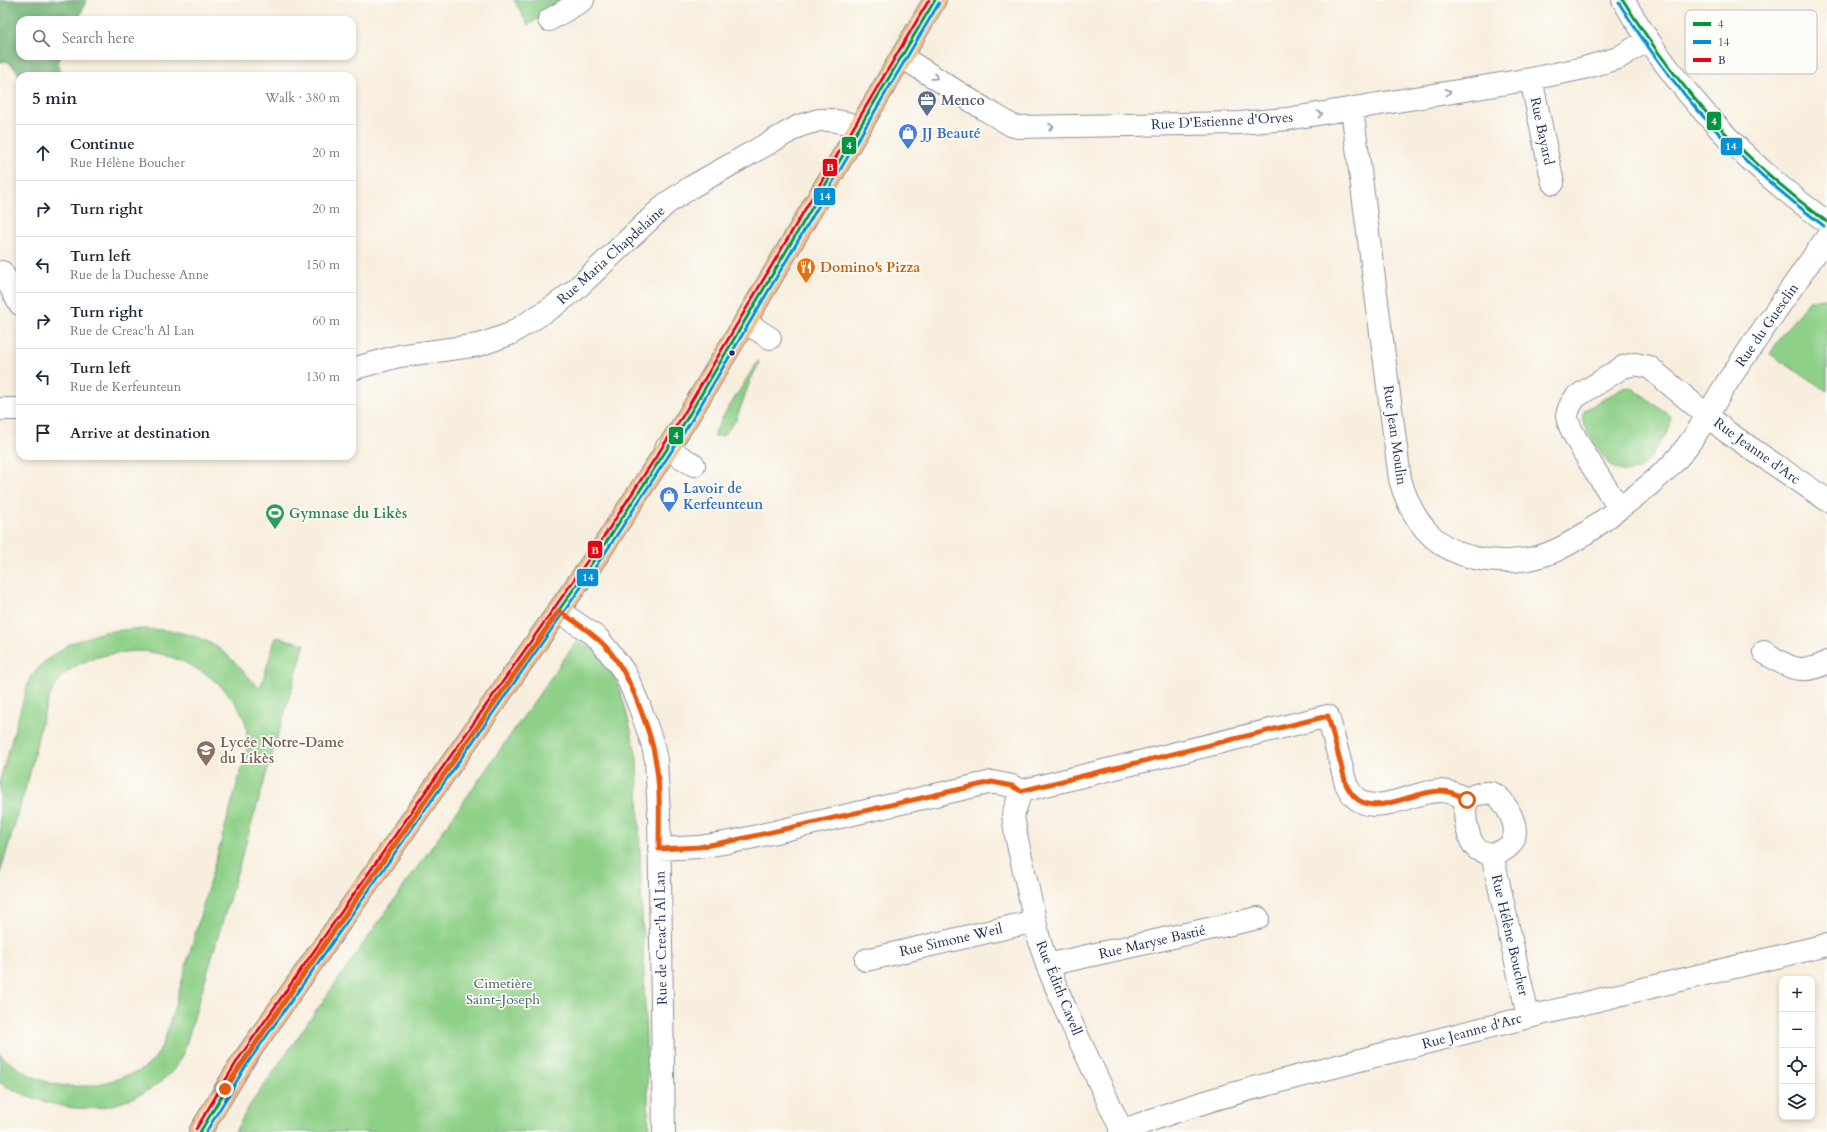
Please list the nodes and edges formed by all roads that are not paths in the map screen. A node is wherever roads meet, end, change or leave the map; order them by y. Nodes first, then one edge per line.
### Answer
1 (583, 0) edge
2 (935, 0) edge
3 (1623, 0) edge
4 (549, 20) dead end
5 (1648, 40) junction
6 (902, 57) junction
7 (1531, 78) junction
8 (1352, 108) junction
9 (858, 129) junction
10 (1553, 183) dead end
11 (1827, 222) edge
12 (1827, 237) edge
13 (2, 272) dead end
14 (16, 297) edge
15 (746, 322) junction
16 (770, 338) dead end
17 (356, 368) edge
18 (0, 409) edge
19 (16, 409) edge
20 (1708, 414) junction
21 (666, 448) junction
22 (694, 465) dead end
23 (1827, 500) edge
24 (1620, 508) junction
25 (559, 611) junction
26 (1764, 652) dead end
27 (1827, 662) edge
28 (1021, 791) junction
29 (1467, 800) junction
30 (659, 849) junction
31 (1492, 854) junction
32 (1258, 918) dead end
33 (1035, 921) junction
34 (1827, 945) edge
35 (866, 960) dead end
36 (1047, 965) junction
37 (1528, 1016) junction
38 (200, 1132) edge
39 (664, 1132) edge
40 (1121, 1132) edge

1 - 4 street
2 - 6 main road
3 - 5 street
5 - 7 street, Rue D'Estienne d'Orves
5 - 11 street
6 -> 8 street, Rue D'Estienne d'Orves
6 - 9 main road
8 -> 7 street, Rue D'Estienne d'Orves
7 - 10 street, Rue Bayard
8 - 24 street, Rue Jean Moulin
9 - 15 main road
9 - 17 street, Rue Maria Chapdelaine
12 - 20 street, Rue du Guesclin
13 - 14 street
15 - 16 street
15 - 21 main road
18 - 19 street
20 - 23 street, Rue Jeanne d'Arc
20 - 24 street, Rue Jean Moulin
20 - 24 street, Rue Jeanne d'Arc
21 - 22 street
21 - 25 main road
25 - 30 street, Rue de Creac'h Al Lan
25 - 38 main road
26 - 27 street
28 - 29 street
28 - 30 street
28 - 33 street, Rue Édith Cavell
29 - 31 street
29 - 31 street
30 - 39 street, Rue de Creac'h Al Lan
31 - 37 street, Rue Hélène Boucher
32 - 36 street, Rue Maryse Bastié
33 - 35 street, Rue Simone Weil
33 - 36 street, Rue Édith Cavell
34 - 37 street, Rue Jeanne d'Arc
36 - 40 street, Rue Édith Cavell
37 - 40 street, Rue Jeanne d'Arc

